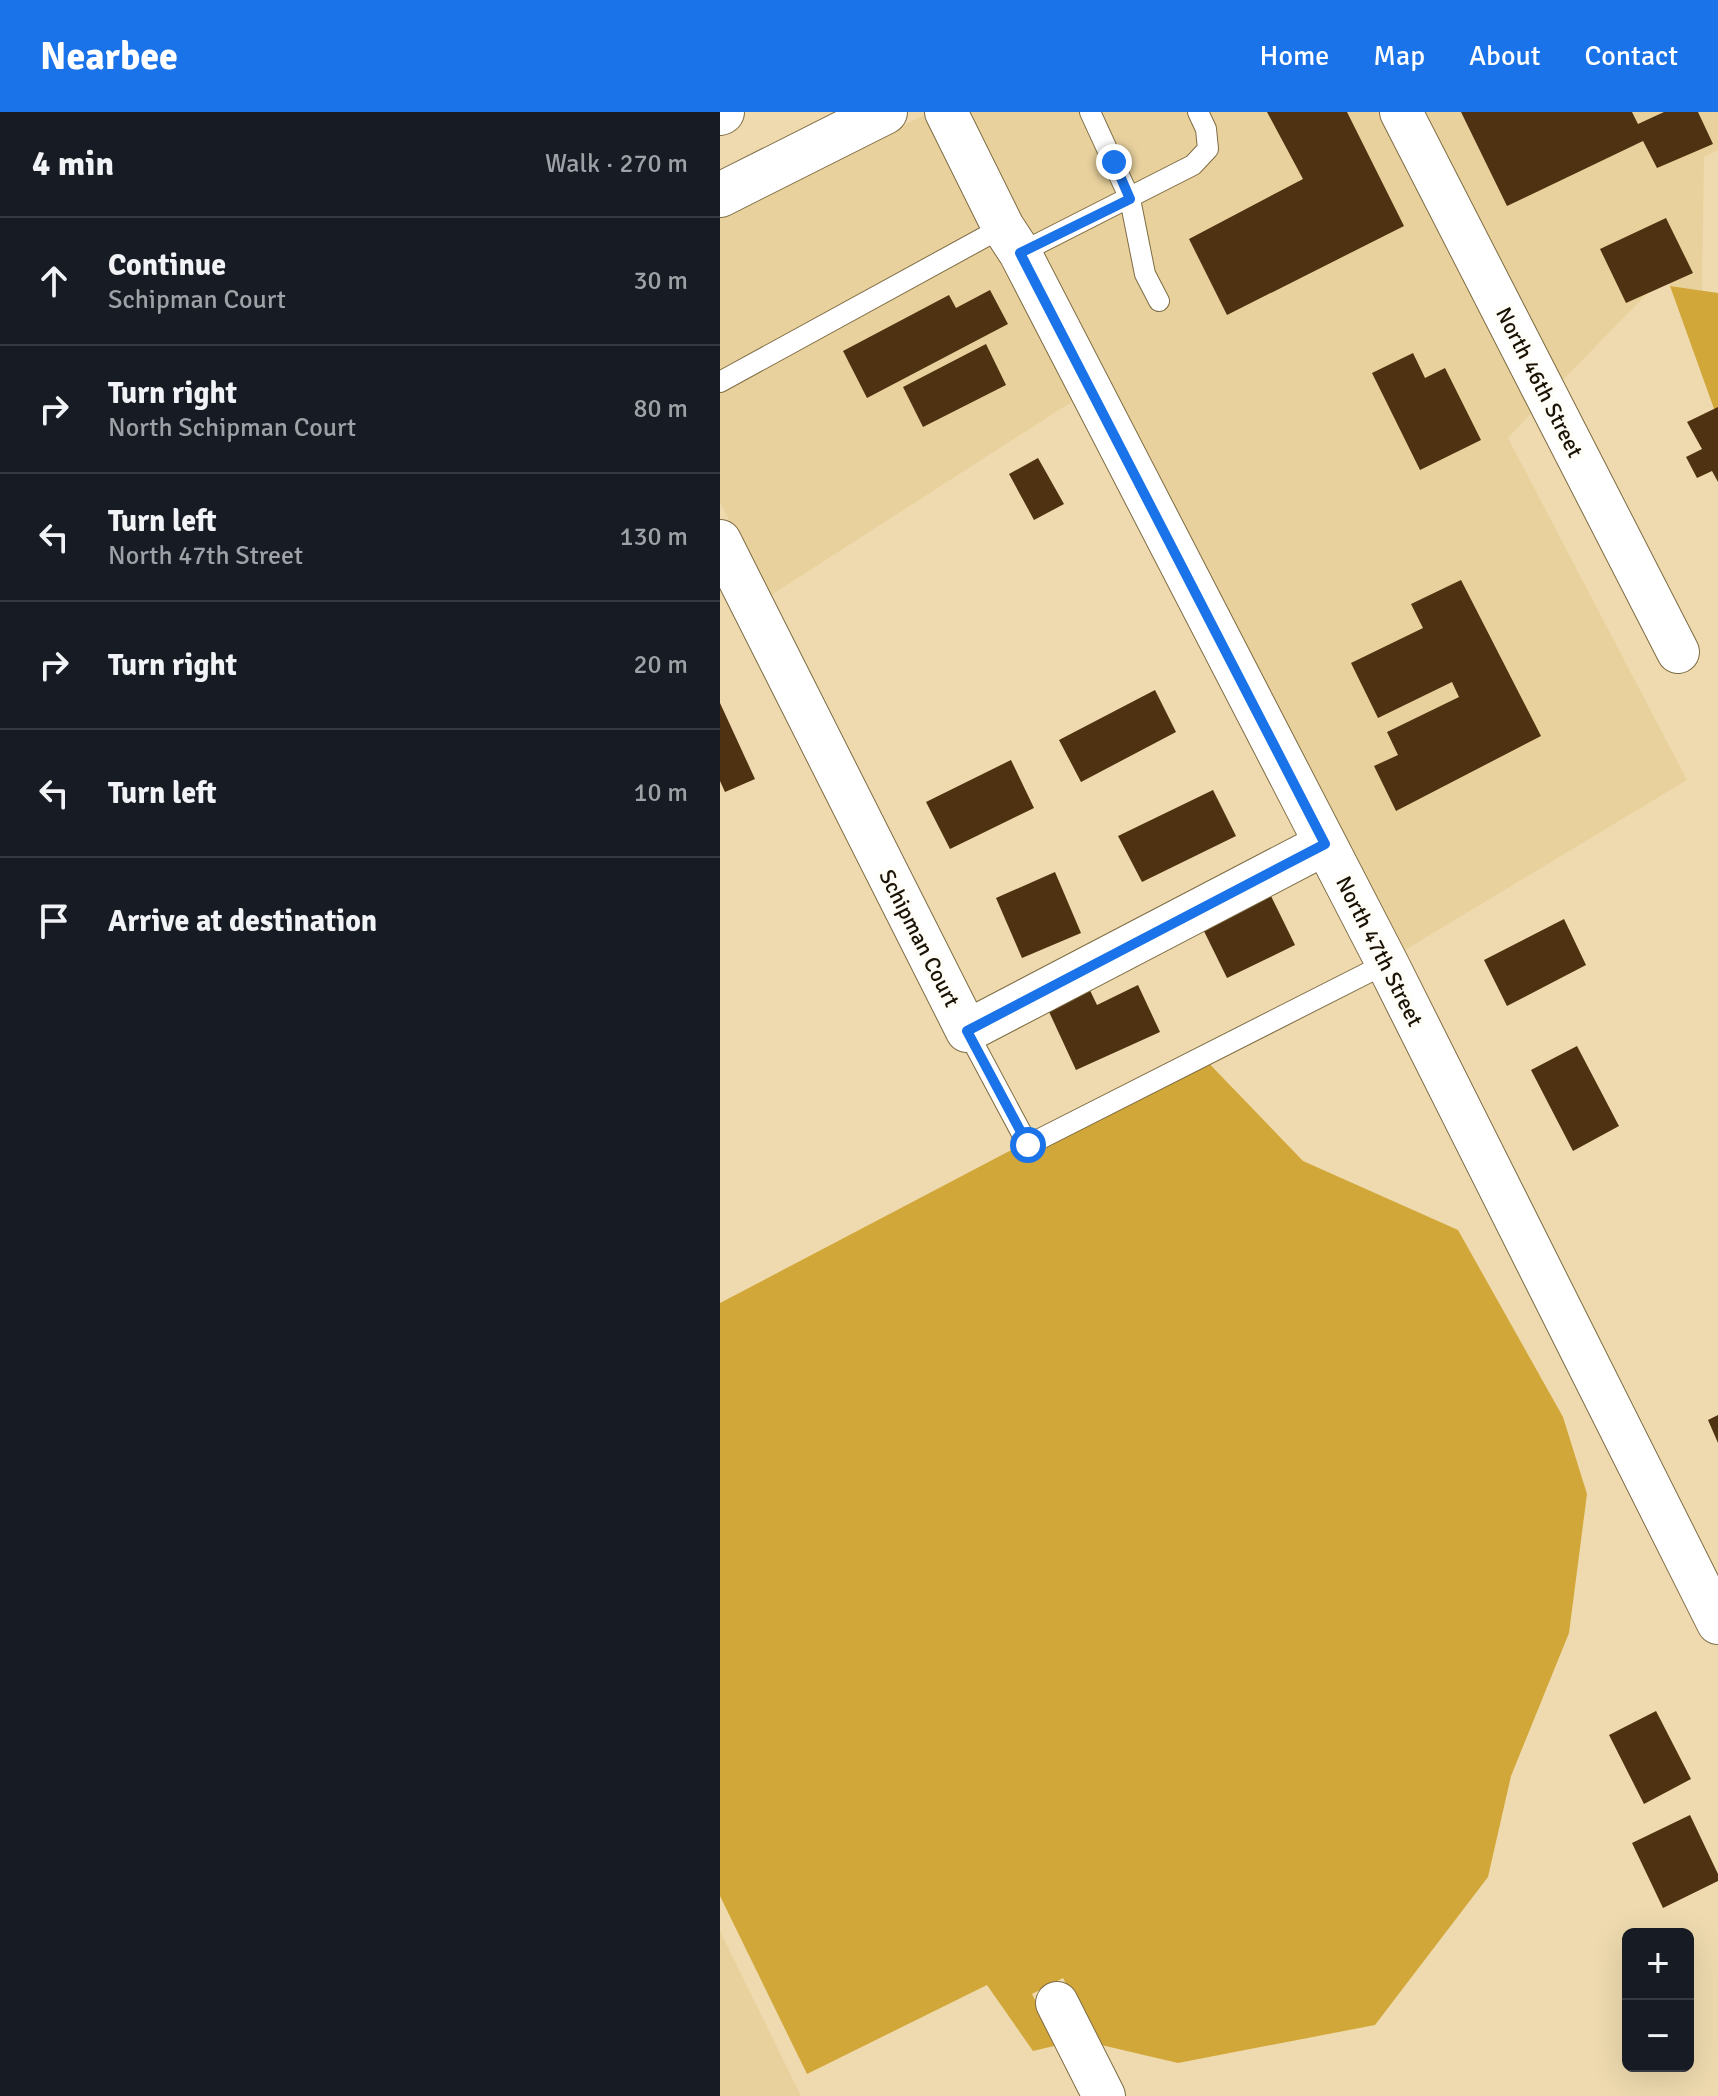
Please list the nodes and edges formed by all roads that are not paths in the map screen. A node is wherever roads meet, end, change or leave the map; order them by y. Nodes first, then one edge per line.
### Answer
1 (818, 112) edge
2 (885, 112) edge
3 (946, 112) edge
4 (1090, 112) edge
5 (1198, 112) edge
6 (1401, 112) edge
7 (720, 162) edge
8 (720, 195) edge
9 (1130, 199) junction
10 (1012, 240) junction
11 (1159, 301) dead end
12 (720, 382) edge
13 (720, 541) edge
14 (1678, 652) dead end
15 (1325, 844) junction
16 (1387, 963) junction
17 (967, 1031) junction
18 (1718, 1623) edge
19 (1057, 2003) dead end
20 (1104, 2096) edge

1 - 7 main road
2 - 8 main road
3 - 10 street, North 47th Street
4 - 9 lane
5 - 9 lane
6 - 14 street, North 46th Street
9 - 10 lane
9 - 11 lane
10 - 12 lane
10 - 15 street, North 47th Street
13 - 17 street, Schipman Court
15 - 16 street, North 47th Street
15 - 17 street
16 - 17 lane, Schipman Court
16 - 18 street, North 47th Street
19 - 20 street

